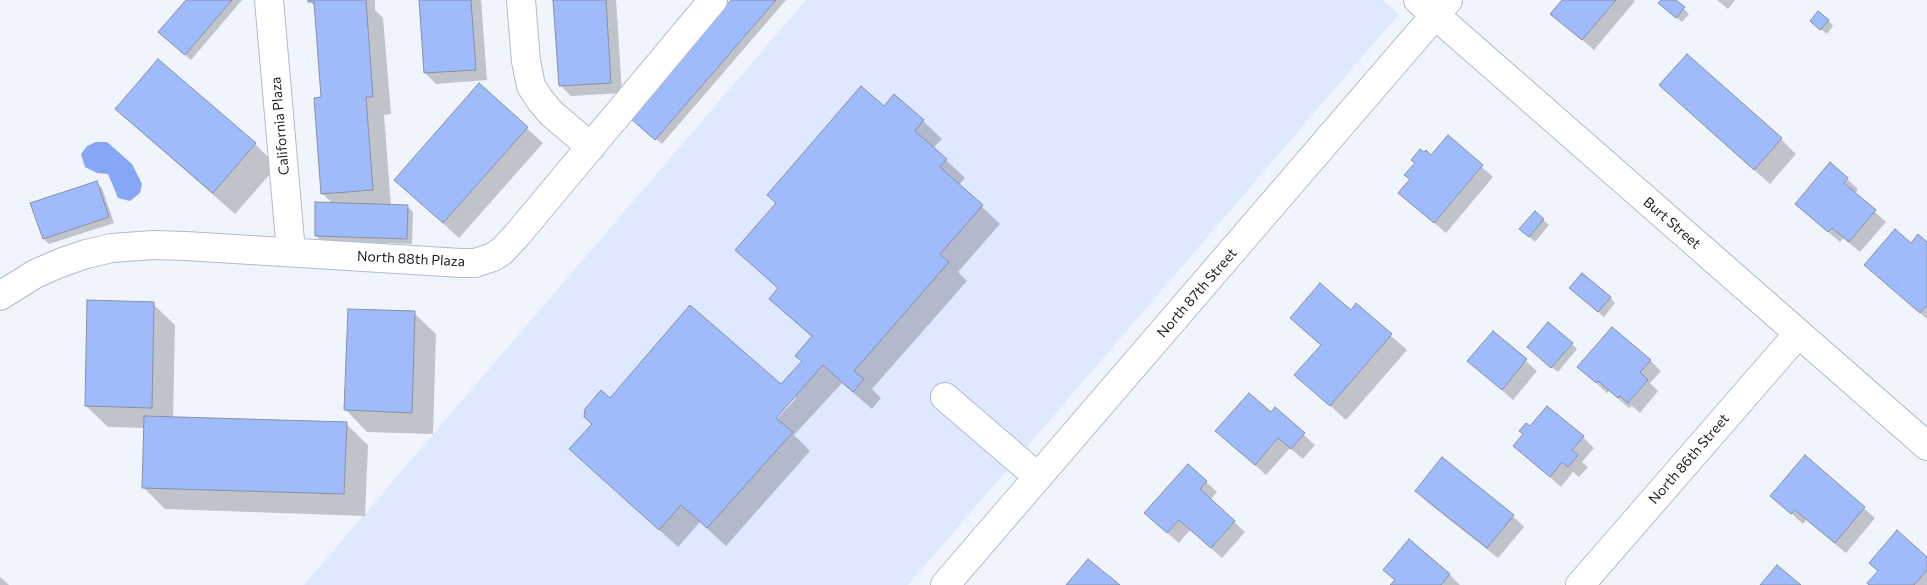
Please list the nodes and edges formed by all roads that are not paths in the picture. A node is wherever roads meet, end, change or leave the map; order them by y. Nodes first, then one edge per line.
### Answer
1 (268, 0) edge
2 (521, 0) edge
3 (713, 0) edge
4 (1434, 5) edge
5 (591, 147) junction
6 (291, 252) junction
7 (0, 296) edge
8 (1798, 334) junction
9 (945, 397) dead end
10 (1927, 446) edge
11 (1038, 477) junction
12 (945, 585) edge
13 (1580, 585) edge

1 - 6 street, California Plaza
2 - 5 street
3 - 5 street, North 88th Plaza
4 - 8 street, Burt Street
4 - 11 street, North 87th Street
5 - 6 street, North 88th Plaza
6 - 7 street, North 88th Plaza
8 - 10 street, Burt Street
8 - 13 street, North 86th Street
9 - 11 street
11 - 12 street, North 87th Street

